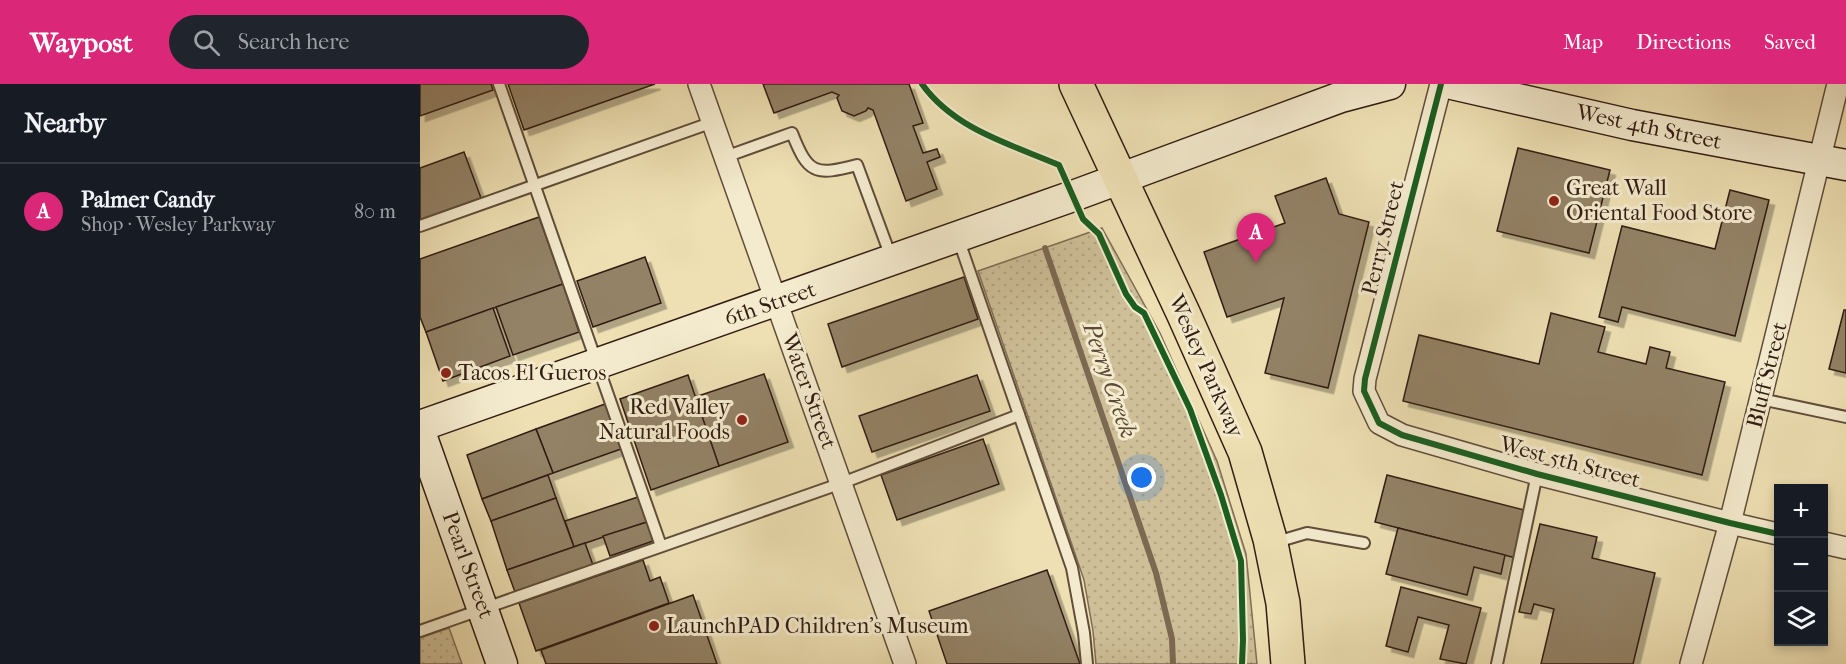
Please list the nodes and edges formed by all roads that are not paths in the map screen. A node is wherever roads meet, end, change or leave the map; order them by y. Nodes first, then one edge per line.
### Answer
1 (500, 84) edge
2 (699, 84) edge
3 (1076, 84) edge
4 (1390, 84) edge
5 (1441, 84) edge
6 (1452, 84) edge
7 (1838, 84) edge
8 (713, 122) junction
9 (725, 157) junction
10 (1833, 163) edge
11 (1119, 178) junction
12 (535, 186) junction
13 (420, 226) edge
14 (958, 237) junction
15 (892, 261) junction
16 (777, 301) junction
17 (599, 364) junction
18 (1761, 399) junction
19 (1368, 400) joint
20 (1019, 415) junction
21 (1846, 417) edge
22 (420, 426) edge
23 (420, 432) edge
24 (1537, 474) junction
25 (842, 483) junction
26 (1730, 523) junction
27 (1774, 533) edge
28 (1270, 543) junction
29 (1364, 543) dead end
30 (1828, 544) edge
31 (661, 546) junction
32 (1846, 548) edge
33 (483, 609) junction
34 (420, 631) edge
35 (901, 663) edge
36 (502, 664) edge
37 (1087, 664) edge
38 (1288, 664) edge
39 (1497, 664) edge
40 (1691, 664) edge

1 - 12 lane
2 - 8 street, Water Street
3 - 11 main road, Wesley Parkway
4 - 11 main road
5 - 19 street, Perry Street
6 - 10 main road, West 4th Street
7 - 10 street, Bluff Street
8 - 9 street, Water Street
8 - 12 lane
9 - 15 lane
9 - 16 street, Water Street
10 - 18 street, Bluff Street
11 - 14 main road, 6th Street
11 - 28 main road, Wesley Parkway
12 - 13 lane
12 - 17 lane
14 - 15 main road, 6th Street
14 - 20 lane
15 - 16 main road, 6th Street
16 - 17 main road, 6th Street
16 - 25 street, Water Street
17 - 22 main road, 6th Street
17 - 31 lane
18 - 21 lane
18 - 26 street, Bluff Street
19 - 24 street, West 5th Street
20 - 25 lane
20 - 37 lane
23 - 33 main road, Pearl Street
24 - 26 street, West 5th Street
24 - 39 lane
25 - 31 lane
25 - 35 street, Water Street
26 - 27 street, West 5th Street
26 - 40 street, Bluff Street
28 - 29 lane
28 - 38 main road, Wesley Parkway
30 - 32 street
31 - 33 lane
33 - 34 lane
33 - 36 main road, Pearl Street

